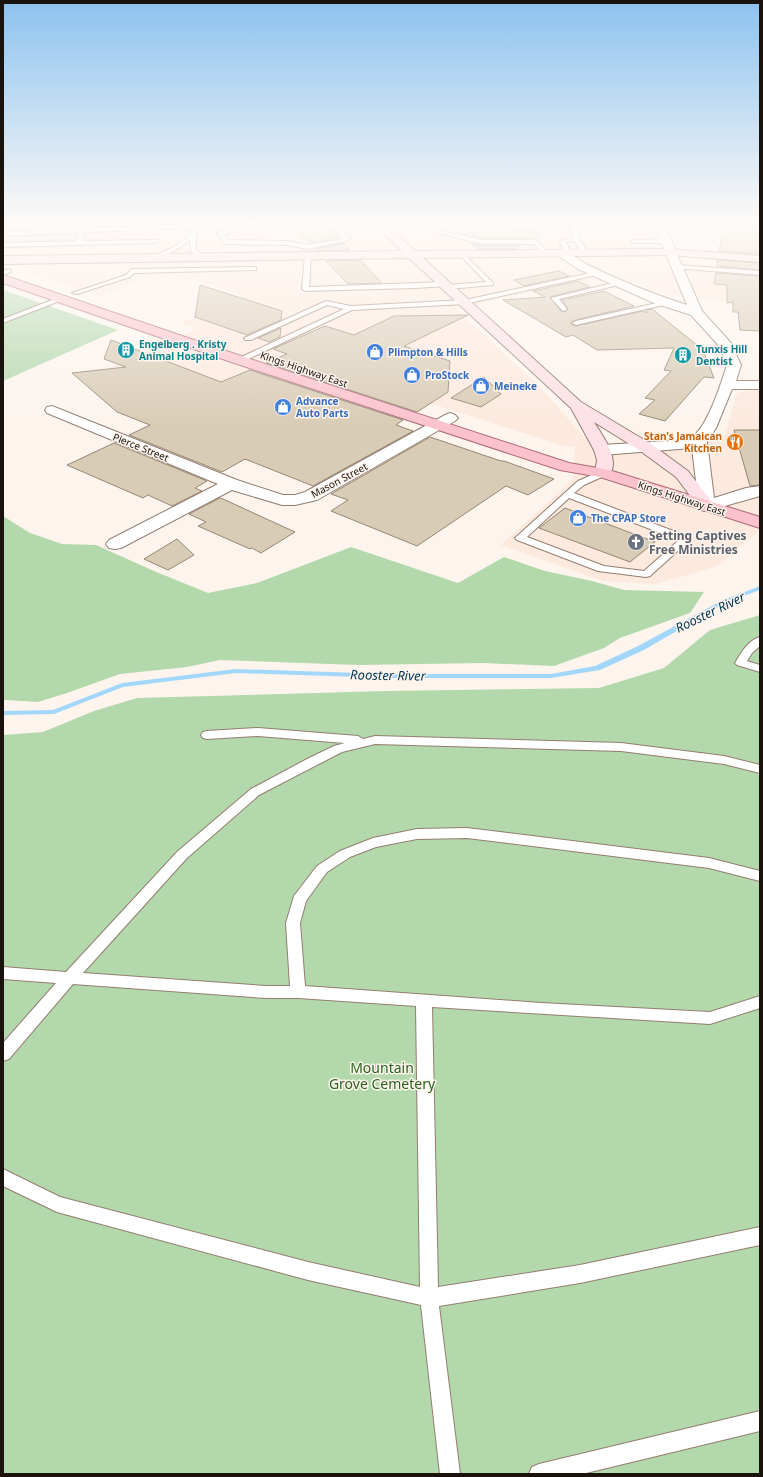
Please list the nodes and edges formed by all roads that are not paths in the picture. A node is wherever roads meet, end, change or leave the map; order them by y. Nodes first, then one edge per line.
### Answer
1 (41, 289) edge
2 (60, 289) edge
3 (90, 289) edge
4 (450, 289) edge
5 (525, 289) edge
6 (595, 289) edge
7 (634, 289) edge
8 (686, 289) edge
9 (75, 294) junction
10 (60, 299) junction
11 (465, 302) junction
12 (666, 303) junction
13 (352, 308) junction
14 (564, 309) dead end
15 (696, 312) junction
16 (3, 321) edge
17 (576, 323) dead end
18 (248, 338) dead end
19 (255, 353) junction
20 (239, 360) junction
21 (727, 385) junction
22 (760, 385) edge
23 (576, 405) junction
24 (52, 410) dead end
25 (444, 422) junction
26 (699, 441) junction
27 (645, 447) junction
28 (602, 450) junction
29 (603, 473) junction
30 (231, 484) junction
31 (760, 492) edge
32 (568, 494) junction
33 (707, 506) junction
34 (760, 523) edge
35 (115, 544) dead end
36 (760, 640) edge
37 (760, 669) edge
38 (207, 735) dead end
39 (375, 740) junction
40 (760, 770) edge
41 (760, 876) edge
42 (3, 973) edge
43 (69, 978) junction
44 (298, 992) junction
45 (424, 1002) junction
46 (760, 1002) edge
47 (3, 1054) edge
48 (3, 1177) edge
49 (760, 1236) edge
50 (429, 1298) junction
51 (760, 1421) edge
52 (450, 1474) edge
53 (539, 1474) edge

1 - 10 main road, Kings Highway East
2 - 9 main road, Kings Highway East
3 - 9 lane
4 - 11 main road
5 - 11 lane
6 - 14 lane
7 - 12 street
8 - 15 street
9 - 19 main road, Kings Highway East
10 - 16 lane
10 - 20 main road, Kings Highway East
11 - 13 lane
11 - 23 main road
12 - 15 street
12 - 17 lane
13 - 18 lane
13 - 19 lane
15 - 21 street
19 - 20 lane
19 - 25 main road, Kings Highway East
20 - 25 main road, Kings Highway East
21 - 22 street
21 - 26 street
23 - 27 main road
23 - 28 main road
24 - 30 street, Pierce Street
25 - 29 main road, Kings Highway East
25 - 30 street, Mason Street
26 - 27 street
26 - 33 street
27 - 28 street
27 - 33 main road
28 - 29 main road
29 - 32 lane
29 - 33 main road, Kings Highway East
30 - 35 street
31 - 33 street
32 - 32 lane
33 - 34 main road, Kings Highway East
36 - 37 lane
38 - 39 lane
39 - 40 lane
39 - 43 lane
41 - 44 lane
42 - 43 lane
43 - 44 lane
43 - 47 lane
44 - 45 lane
45 - 46 lane
45 - 50 lane
48 - 50 lane
49 - 50 lane
50 - 52 lane
51 - 53 lane

